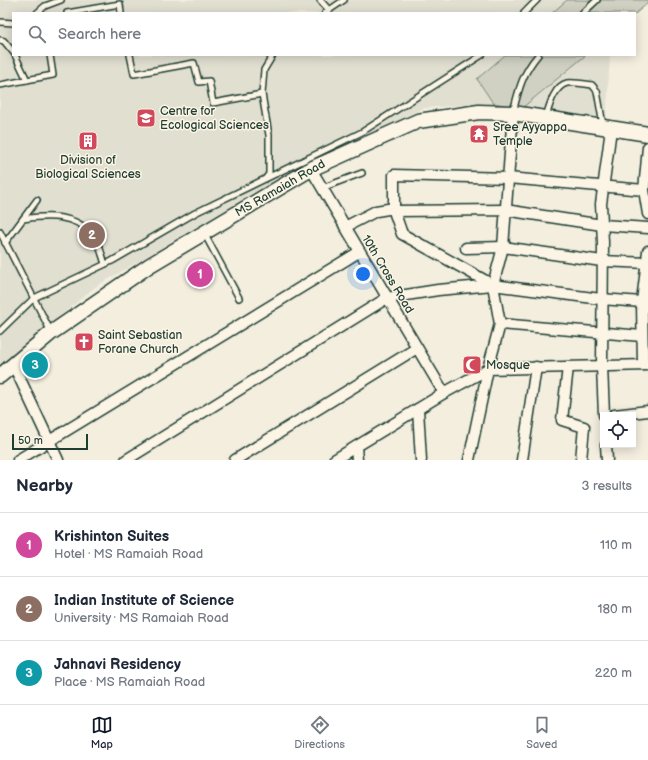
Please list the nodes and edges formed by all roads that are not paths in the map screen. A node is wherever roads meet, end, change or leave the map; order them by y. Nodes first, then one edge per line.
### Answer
1 (61, 0) edge
2 (320, 0) edge
3 (344, 0) edge
4 (536, 0) edge
5 (597, 0) edge
6 (39, 12) edge
7 (73, 12) edge
8 (121, 12) edge
9 (327, 12) edge
10 (525, 12) edge
11 (584, 12) edge
12 (0, 22) edge
13 (12, 23) edge
14 (0, 40) edge
15 (12, 51) edge
16 (15, 56) edge
17 (50, 56) edge
18 (130, 56) edge
19 (272, 56) edge
20 (480, 56) edge
21 (537, 56) edge
22 (27, 80) junction
23 (0, 85) edge
24 (262, 94) junction
25 (513, 113) junction
26 (546, 118) junction
27 (607, 129) junction
28 (648, 134) edge
29 (648, 147) edge
30 (311, 169) junction
31 (362, 173) dead end
32 (508, 178) junction
33 (266, 179) junction
34 (603, 187) junction
35 (322, 188) junction
36 (644, 190) junction
37 (37, 200) dead end
38 (394, 209) junction
39 (505, 210) junction
40 (648, 214) edge
41 (23, 219) junction
42 (602, 225) junction
43 (345, 227) junction
44 (648, 228) edge
45 (0, 232) edge
46 (204, 232) junction
47 (6, 243) junction
48 (503, 247) junction
49 (466, 248) dead end
50 (648, 251) edge
51 (359, 252) junction
52 (602, 261) junction
53 (647, 262) edge
54 (105, 264) junction
55 (646, 278) edge
56 (493, 285) junction
57 (34, 298) junction
58 (238, 298) dead end
59 (387, 298) junction
60 (601, 299) junction
61 (642, 302) junction
62 (645, 313) edge
63 (500, 324) junction
64 (0, 331) edge
65 (601, 332) junction
66 (51, 333) junction
67 (642, 336) junction
68 (417, 348) junction
69 (645, 365) edge
70 (14, 366) junction
71 (568, 366) junction
72 (602, 366) junction
73 (536, 367) junction
74 (488, 370) junction
75 (0, 376) edge
76 (444, 393) junction
77 (418, 409) junction
78 (648, 411) edge
79 (604, 412) edge
80 (636, 412) edge
81 (49, 441) junction
82 (356, 447) junction
83 (606, 448) edge
84 (18, 460) edge
85 (58, 460) edge
86 (126, 460) edge
87 (235, 460) edge
88 (334, 460) edge
89 (357, 460) edge
90 (421, 460) edge
91 (469, 460) edge
92 (522, 460) edge
93 (581, 460) edge
94 (607, 460) edge

1 - 6 lane
2 - 9 lane
3 - 9 lane
4 - 10 lane
5 - 11 lane
7 - 8 lane
12 - 13 lane
14 - 15 lane
16 - 22 lane
17 - 22 lane
18 - 24 lane
19 - 24 lane
20 - 33 lane
21 - 25 lane
22 - 23 lane
24 - 33 lane
25 - 26 main road, MS Ramaiah Road
25 - 30 main road, MS Ramaiah Road
25 - 32 street
26 - 27 main road, MS Ramaiah Road
26 - 27 lane
27 - 28 main road, MS Ramaiah Road
27 - 34 street
29 - 36 street
30 - 35 street, 10th Cross Road
30 - 46 main road, MS Ramaiah Road
31 - 35 lane
32 - 34 street
32 - 38 street
32 - 39 street
33 - 54 lane
34 - 36 street
34 - 42 street
35 - 43 street, 10th Cross Road
36 - 40 street
37 - 41 lane
38 - 39 street
38 - 43 street
38 - 56 street
39 - 42 street
39 - 48 street
41 - 47 lane
41 - 54 lane
42 - 44 street
42 - 52 street
43 - 51 street, 10th Cross Road
45 - 47 lane
46 - 58 lane
46 - 66 main road, MS Ramaiah Road
47 - 57 lane
48 - 49 street
48 - 52 street
48 - 56 street
50 - 53 street
51 - 59 street, 10th Cross Road
51 - 81 street
52 - 53 street
52 - 60 street
53 - 55 street
54 - 57 lane
55 - 61 street
56 - 59 street
56 - 60 street
56 - 63 street
57 - 64 lane
57 - 66 lane
59 - 68 street, 10th Cross Road
59 - 86 street
60 - 61 street
60 - 65 street
61 - 62 street
62 - 67 street
63 - 65 street
63 - 74 street
65 - 67 street
65 - 72 street
66 - 70 main road, MS Ramaiah Road
67 - 69 street
68 - 76 street, 10th Cross Road
68 - 87 street
69 - 72 street
70 - 75 main road, MS Ramaiah Road
70 - 81 street
71 - 72 street
71 - 73 street
71 - 93 street
72 - 79 street
73 - 74 street
73 - 92 street
74 - 76 street
74 - 91 street
76 - 77 street
77 - 82 street
77 - 90 street
78 - 80 street
81 - 84 street
81 - 85 street
82 - 88 street
82 - 89 street
83 - 94 street

